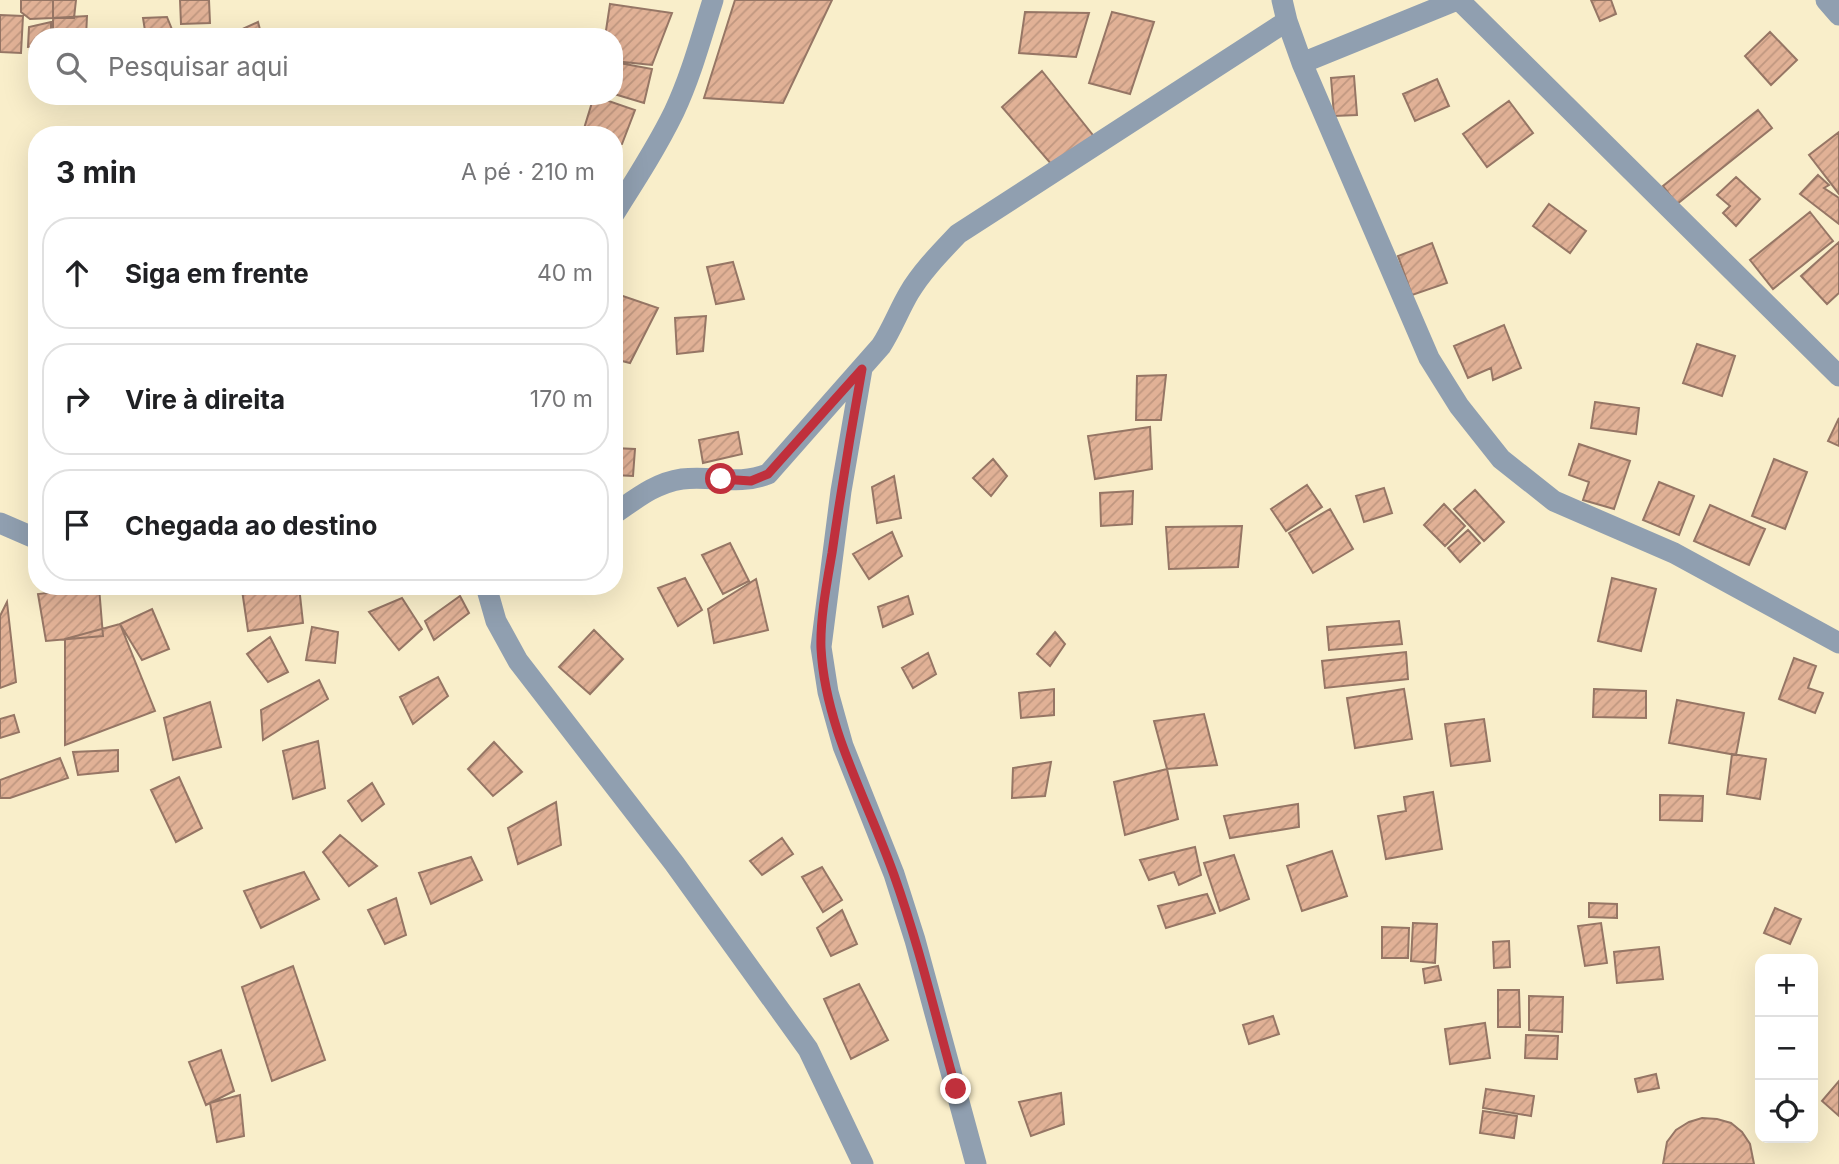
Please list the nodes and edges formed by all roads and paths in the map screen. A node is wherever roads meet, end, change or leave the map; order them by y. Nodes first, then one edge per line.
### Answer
1 (713, 0) edge
2 (1282, 0) edge
3 (1458, 0) edge
4 (1826, 0) edge
5 (1839, 15) edge
6 (1287, 21) junction
7 (1302, 63) junction
8 (623, 200) edge
9 (862, 369) junction
10 (1839, 376) edge
11 (623, 508) edge
12 (0, 523) edge
13 (28, 535) edge
14 (489, 595) edge
15 (1839, 643) edge
16 (863, 1164) edge
17 (976, 1164) edge

1 - 8 street
2 - 6 street
3 - 7 street
3 - 10 street
4 - 5 street
6 - 7 street
6 - 9 street
7 - 15 street
9 - 11 street
9 - 17 street
12 - 13 street
14 - 16 street

